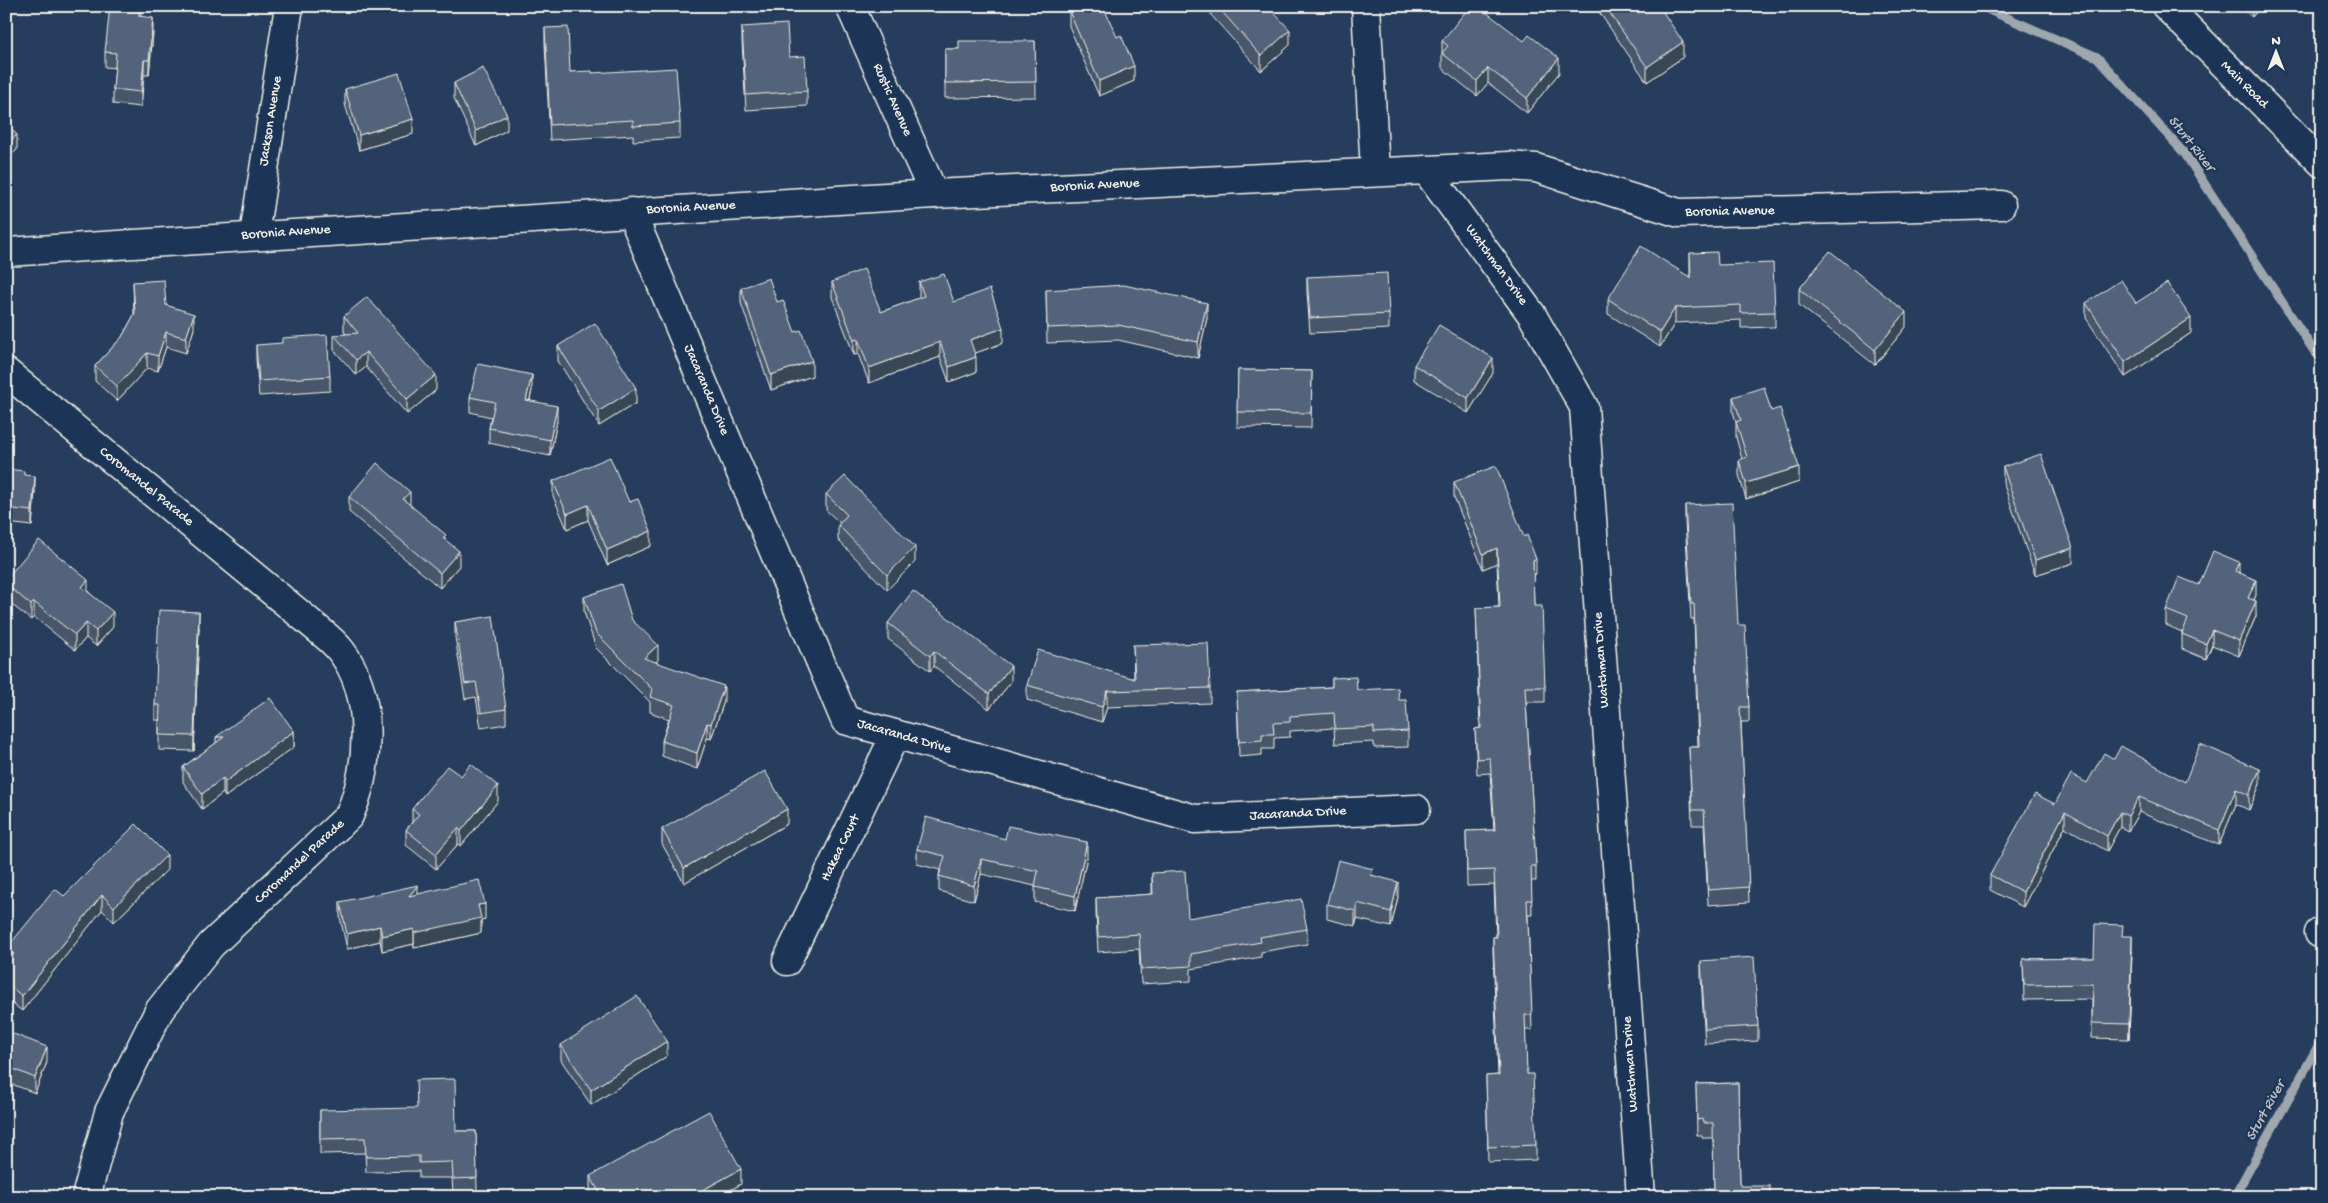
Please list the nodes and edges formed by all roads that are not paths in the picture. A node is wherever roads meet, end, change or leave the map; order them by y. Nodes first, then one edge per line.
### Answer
1 (289, 6) edge
2 (850, 6) edge
3 (1366, 6) edge
4 (2166, 6) edge
5 (2322, 163) edge
6 (1426, 170) junction
7 (1375, 172) junction
8 (934, 194) junction
9 (2001, 205) dead end
10 (630, 212) junction
11 (254, 235) junction
12 (6, 252) edge
13 (6, 372) edge
14 (895, 735) junction
15 (1416, 809) dead end
16 (786, 961) dead end
17 (86, 1197) edge
18 (1641, 1197) edge

1 - 11 street, Jackson Avenue
2 - 8 street, Rustic Avenue
3 - 7 street
4 - 5 street, Main Road
6 - 7 street, Boronia Avenue
6 - 9 street, Boronia Avenue
6 - 18 street, Watchman Drive
7 - 8 street, Boronia Avenue
8 - 10 street, Boronia Avenue
10 - 11 street, Boronia Avenue
10 - 14 street, Jacaranda Drive
11 - 12 street, Boronia Avenue
13 - 17 street, Coromandel Parade
14 - 15 street, Jacaranda Drive
14 - 16 street, Hakea Court

